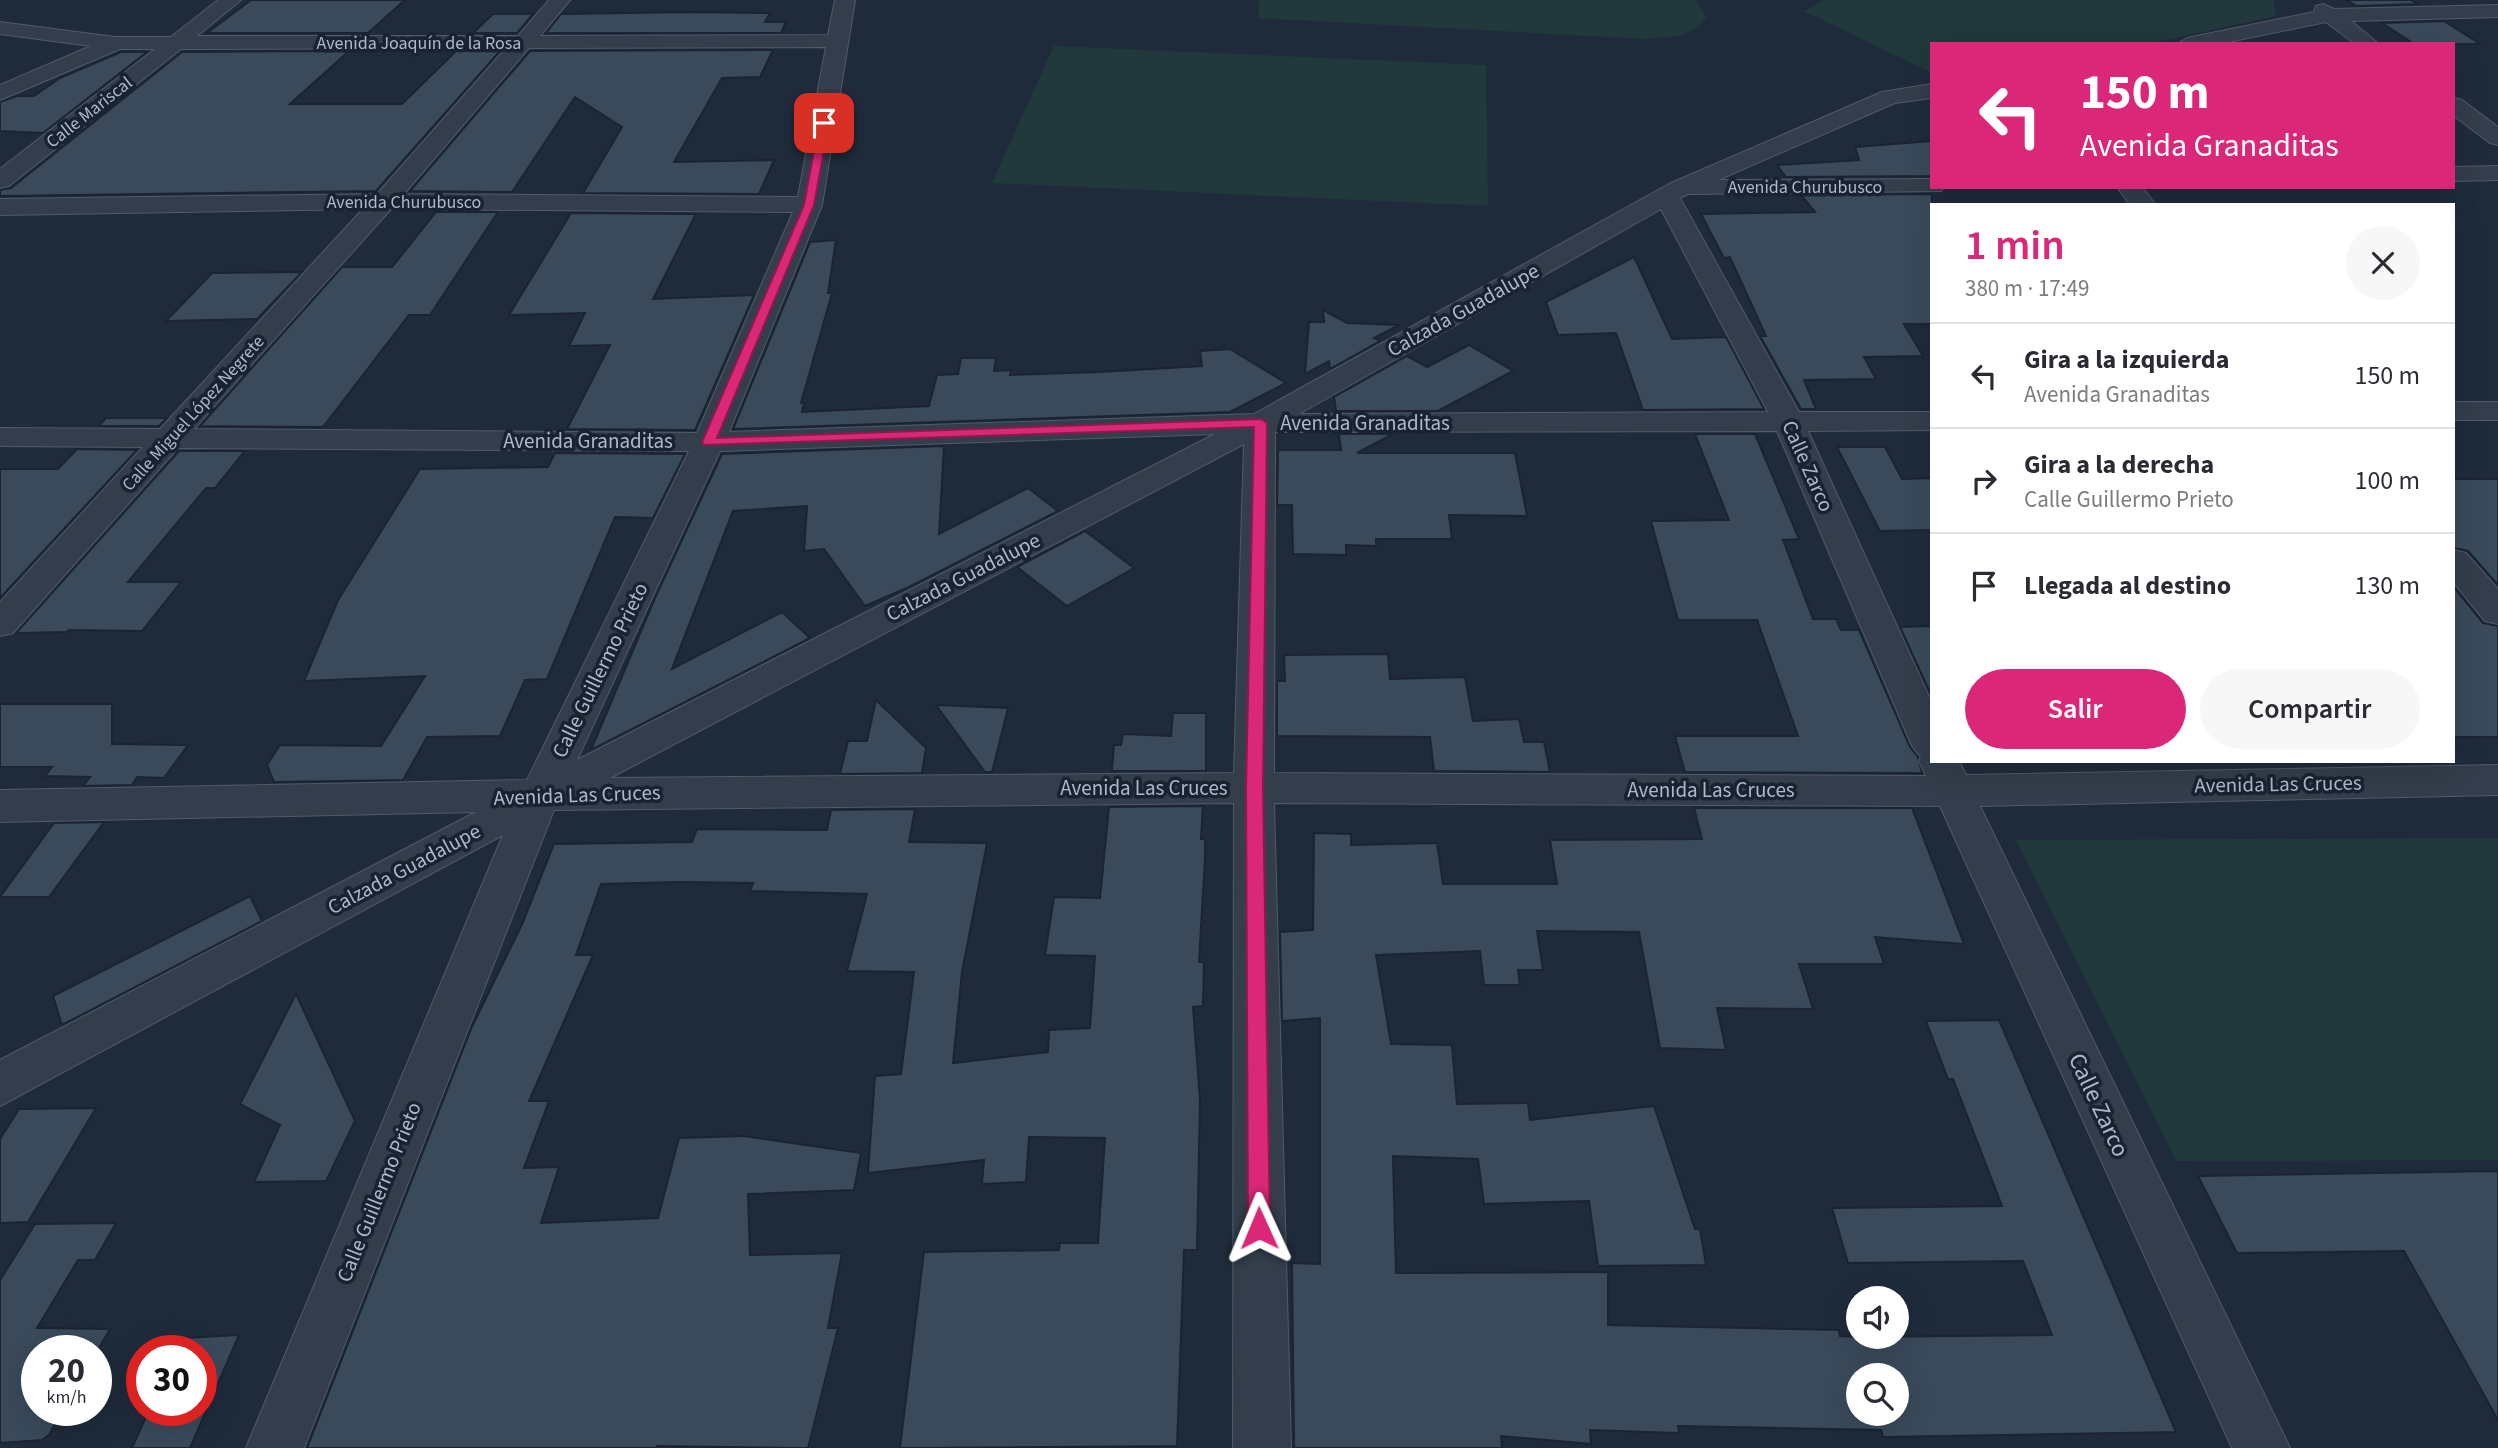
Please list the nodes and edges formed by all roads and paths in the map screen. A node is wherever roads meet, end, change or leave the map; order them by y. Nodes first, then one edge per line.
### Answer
1 (214, 0) edge
2 (231, 0) edge
3 (560, 0) edge
4 (845, 0) edge
5 (2310, 0) edge
6 (2441, 6) edge
7 (2498, 11) edge
8 (2330, 15) junction
9 (0, 28) edge
10 (2478, 29) dead end
11 (840, 41) junction
12 (2197, 42) edge
13 (2366, 42) edge
14 (115, 43) junction
15 (522, 43) junction
16 (177, 44) junction
17 (1930, 91) edge
18 (0, 93) edge
19 (2455, 106) edge
20 (2498, 138) edge
21 (2498, 173) edge
22 (2455, 174) edge
23 (0, 181) edge
24 (1930, 186) edge
25 (2131, 189) edge
26 (1672, 192) junction
27 (384, 201) junction
28 (2142, 203) edge
29 (809, 205) junction
30 (0, 207) edge
31 (2455, 411) edge
32 (2498, 411) edge
33 (1930, 421) edge
34 (1261, 423) junction
35 (1790, 424) junction
36 (0, 437) edge
37 (170, 439) junction
38 (709, 442) junction
39 (2455, 562) edge
40 (2498, 612) edge
41 (0, 624) edge
42 (1930, 741) edge
43 (1945, 776) edge
44 (2498, 780) edge
45 (1254, 788) junction
46 (539, 797) junction
47 (0, 806) edge
48 (0, 1084) edge
49 (275, 1448) edge
50 (1262, 1448) edge
51 (2261, 1448) edge

1 - 14 street
2 - 16 street, Calle Mariscal
3 - 15 street, Calle Miguel López Negrete
4 - 11 street, Calle Guillermo Prieto
5 - 8 street
6 - 7 street
6 - 8 street
6 - 10 street
8 - 12 street
8 - 13 street
9 - 14 street, Avenida Joaquín de la Rosa
11 - 15 street, Avenida Joaquín de la Rosa
11 - 29 street, Calle Guillermo Prieto
14 - 16 street, Avenida Joaquín de la Rosa
14 - 18 street
15 - 16 street, Avenida Joaquín de la Rosa
15 - 27 street, Calle Miguel López Negrete
16 - 23 street, Calle Mariscal
17 - 26 street, Calzada Guadalupe
19 - 20 street
21 - 22 street
24 - 26 street, Avenida Churubusco
25 - 28 street
26 - 34 street, Calzada Guadalupe
26 - 35 street, Calle Zarco
27 - 29 street, Avenida Churubusco
27 - 30 street, Avenida Churubusco
27 - 37 street, Calle Miguel López Negrete
29 - 38 street, Calle Guillermo Prieto
31 - 32 street
33 - 35 street, Avenida Granaditas
34 - 35 street, Avenida Granaditas
34 - 38 street, Avenida Granaditas
34 - 45 street
34 - 46 street, Calzada Guadalupe
35 - 42 street, Calle Zarco
36 - 37 street, Avenida Granaditas
37 - 38 street, Avenida Granaditas
37 - 41 street, Calle Miguel López Negrete
38 - 46 street, Calle Guillermo Prieto
39 - 40 street
43 - 44 street, Avenida Las Cruces
43 - 45 street, Avenida Las Cruces
43 - 51 street, Calle Zarco
45 - 46 street, Avenida Las Cruces
45 - 50 street
46 - 47 street, Avenida Las Cruces
46 - 48 street, Calzada Guadalupe
46 - 49 street, Calle Guillermo Prieto

